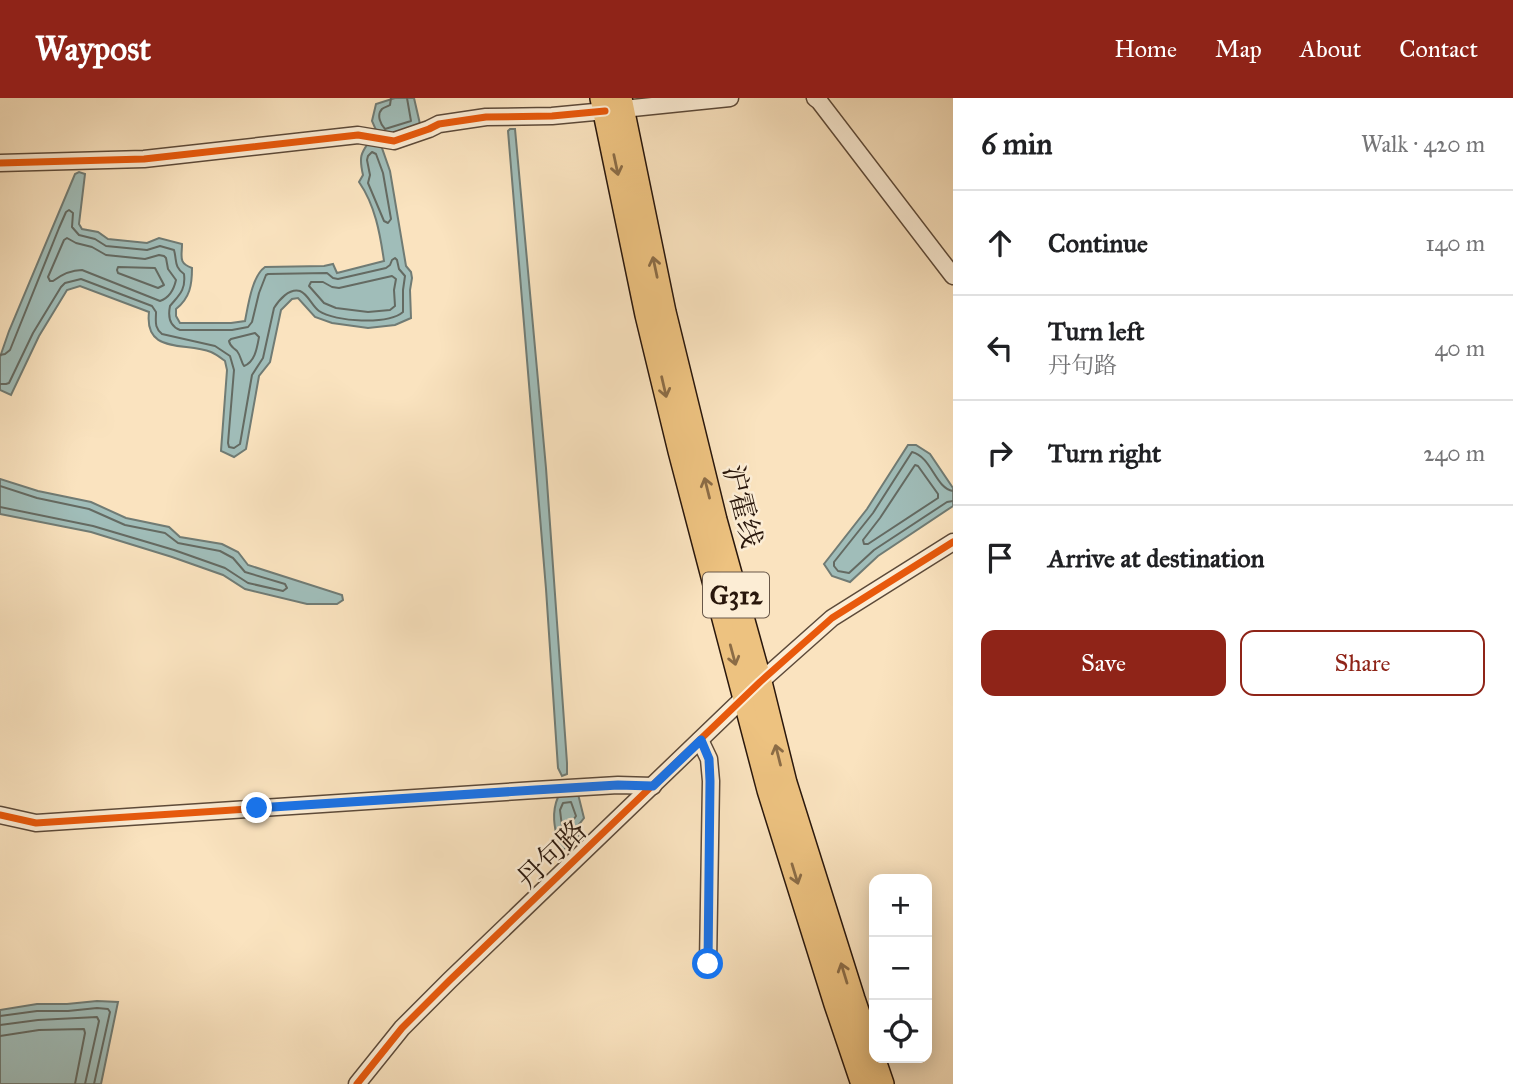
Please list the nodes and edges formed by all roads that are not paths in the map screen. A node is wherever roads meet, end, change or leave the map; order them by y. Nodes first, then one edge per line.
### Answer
1 (730, 98) edge
2 (815, 98) edge
3 (613, 104) edge
4 (0, 163) edge
5 (953, 276) edge
6 (953, 542) edge
7 (752, 690) junction
8 (701, 740) junction
9 (653, 786) junction
10 (0, 815) edge
11 (708, 964) dead end
12 (357, 1084) edge
13 (863, 1084) edge
14 (882, 1084) edge

1 - 3 street
2 - 5 street
3 - 4 street
3 - 7 highway, 沪霍线 / G312
6 - 7 street, 丹句路
7 - 8 street, 丹句路
7 -> 13 highway, 沪霍线 / G312
14 -> 7 highway, 沪霍线 / G312
8 - 9 street, 丹句路
8 - 11 street
9 - 10 street
9 - 12 street, 丹句路

